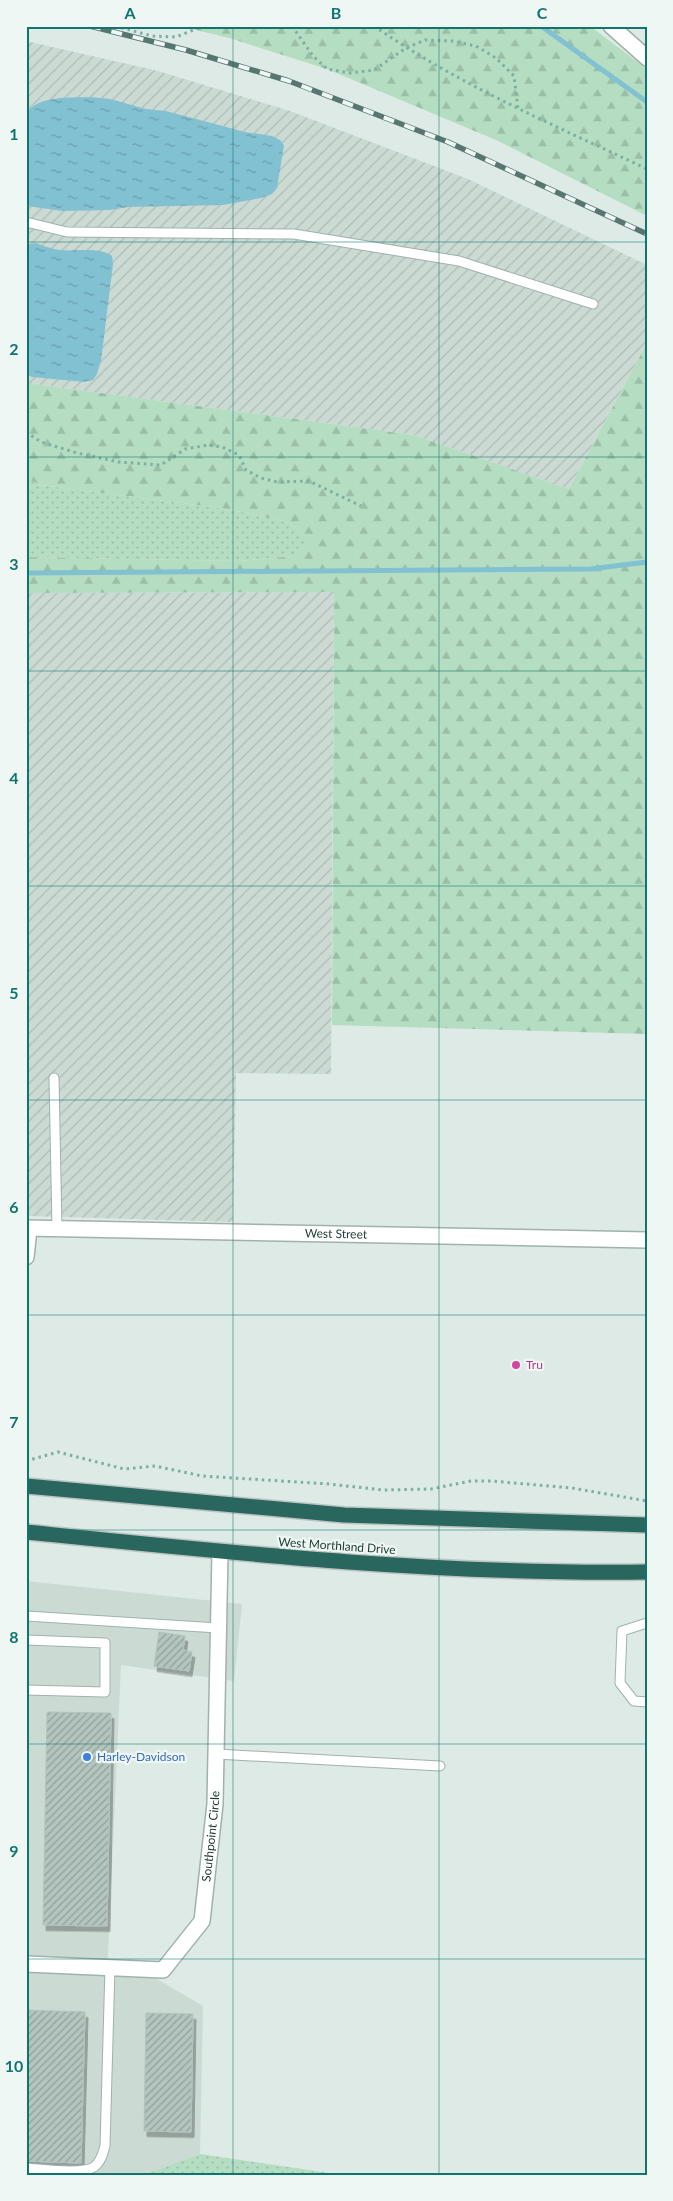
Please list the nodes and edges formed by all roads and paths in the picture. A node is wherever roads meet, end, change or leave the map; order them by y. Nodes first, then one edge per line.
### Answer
1 (116, 26) edge
2 (203, 26) edge
3 (292, 26) edge
4 (374, 26) edge
5 (611, 26) edge
6 (406, 48) junction
7 (647, 58) edge
8 (518, 109) junction
9 (647, 169) edge
10 (26, 222) edge
11 (593, 304) dead end
12 (26, 432) edge
13 (361, 506) dead end
14 (54, 1078) dead end
15 (28, 1228) edge
16 (57, 1229) junction
17 (647, 1240) edge
18 (26, 1257) edge
19 (26, 1462) edge
20 (26, 1486) edge
21 (647, 1501) edge
22 (647, 1525) edge
23 (26, 1532) edge
24 (220, 1552) junction
25 (647, 1572) edge
26 (26, 1616) edge
27 (647, 1622) edge
28 (218, 1628) junction
29 (26, 1640) edge
30 (26, 1690) edge
31 (647, 1702) edge
32 (216, 1754) junction
33 (440, 1766) dead end
34 (26, 1964) edge
35 (110, 1967) junction
36 (26, 2168) edge

1 - 2 path
3 - 6 path
4 - 6 path
5 - 7 street
6 - 8 path
6 - 8 path
8 - 9 path
10 - 11 lane
12 - 13 path
14 - 16 lane
15 - 16 street, West Street
15 - 18 street
16 - 17 street, West Street
19 - 21 path
20 - 22 highway
23 - 24 highway, West Morthland Drive
24 - 25 highway, West Morthland Drive
24 - 28 street, Southpoint Circle
26 - 28 lane
27 - 31 lane
28 - 32 street, Southpoint Circle
29 - 30 lane
32 - 33 lane
32 - 35 street, Southpoint Circle
34 - 35 street, Southpoint Circle
35 - 36 lane

